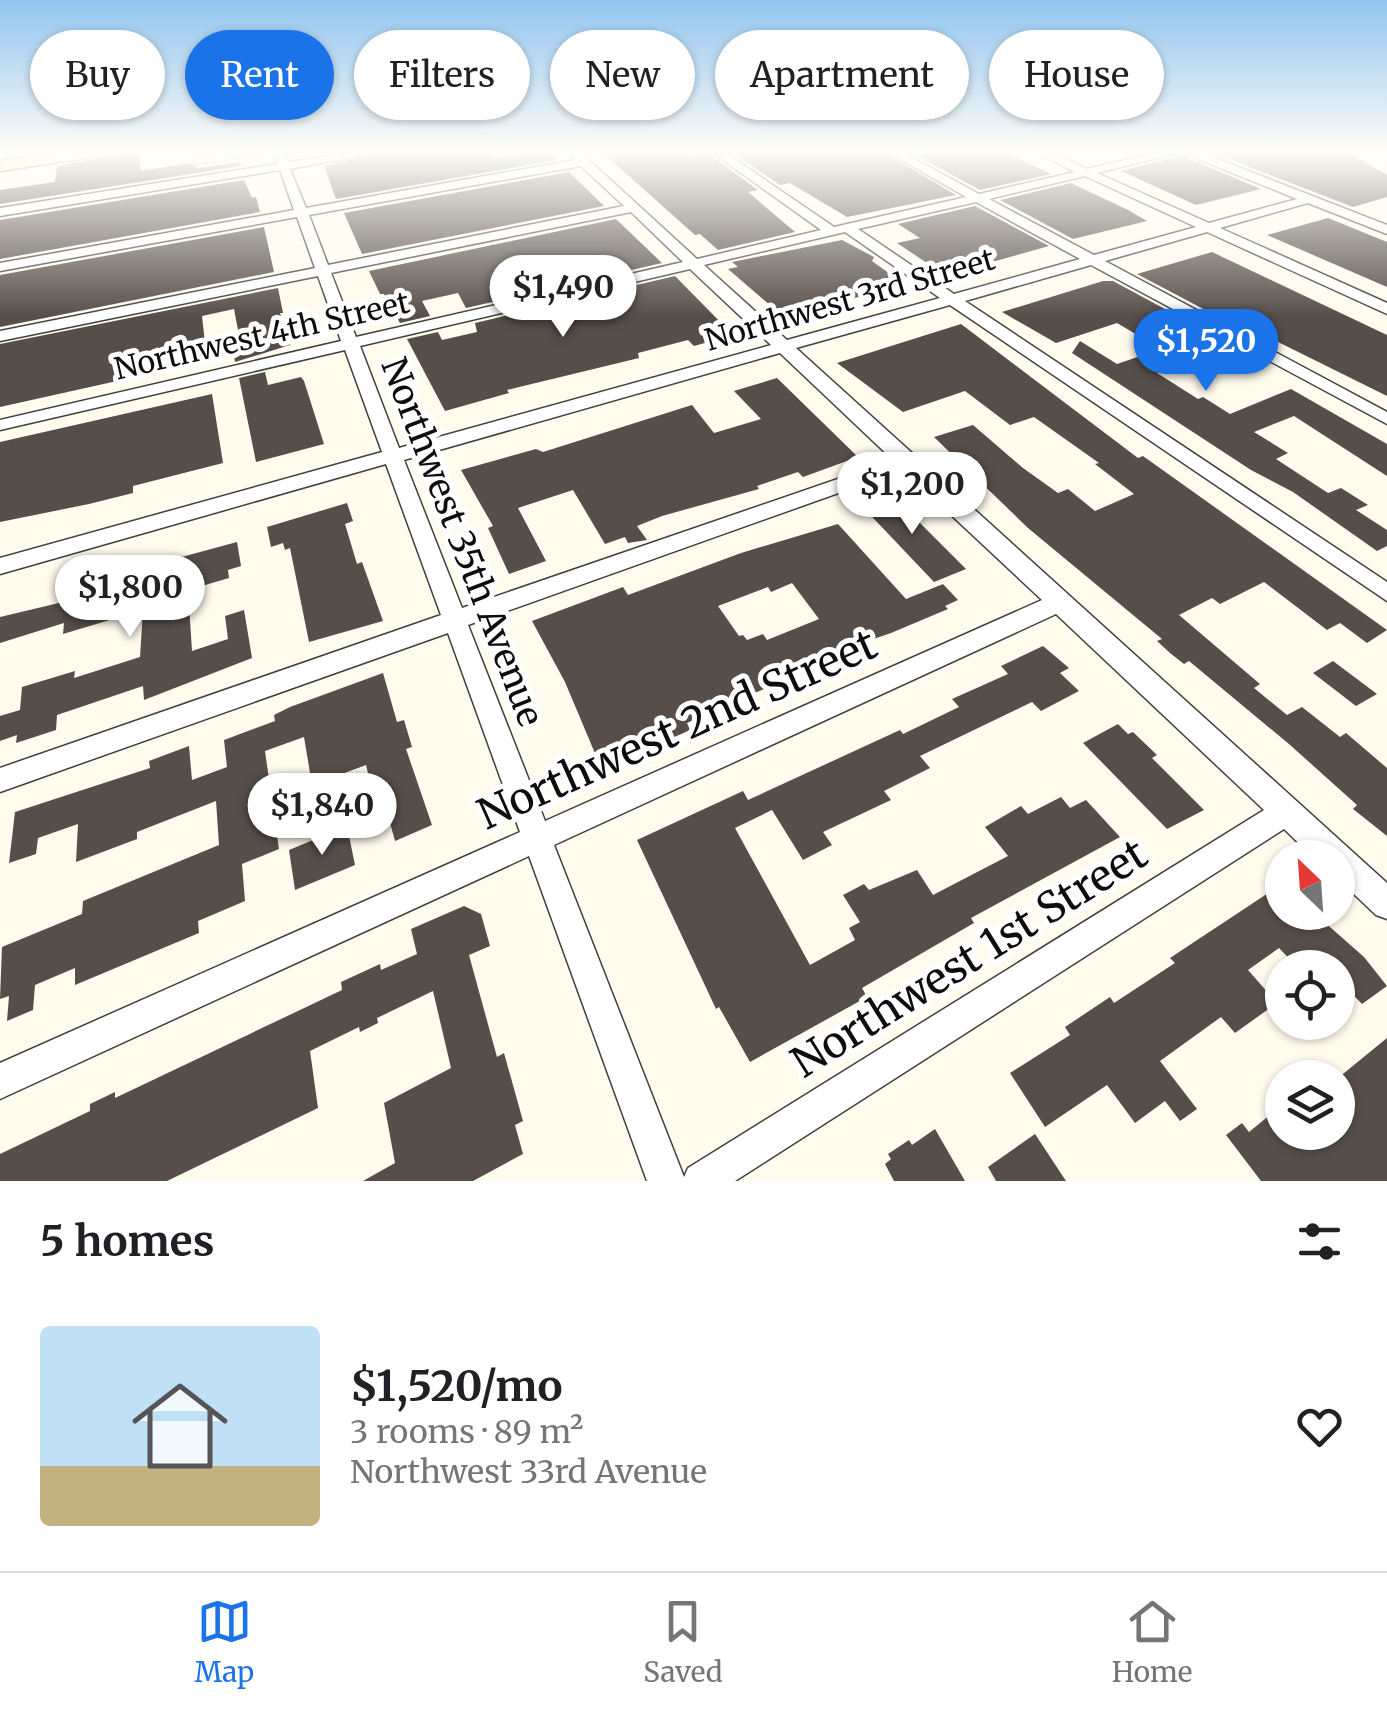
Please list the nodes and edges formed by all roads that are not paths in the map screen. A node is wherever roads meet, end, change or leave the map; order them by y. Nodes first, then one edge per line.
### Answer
1 (34, 206) edge
2 (297, 206) edge
3 (338, 206) edge
4 (802, 206) edge
5 (942, 206) edge
6 (992, 206) edge
7 (1159, 206) edge
8 (1285, 206) edge
9 (1328, 206) edge
10 (634, 208) joint
11 (0, 212) edge
12 (300, 213) junction
13 (1387, 217) edge
14 (1368, 222) junction
15 (1207, 228) junction
16 (839, 230) junction
17 (1387, 230) edge
18 (1092, 260) junction
19 (694, 264) junction
20 (0, 267) edge
21 (322, 271) junction
22 (954, 299) junction
23 (1387, 309) edge
24 (0, 336) edge
25 (349, 344) junction
26 (784, 347) junction
27 (1387, 419) edge
28 (0, 425) edge
29 (394, 456) junction
30 (906, 462) junction
31 (0, 566) edge
32 (1387, 592) edge
33 (1060, 602) junction
34 (453, 621) junction
35 (0, 780) edge
36 (1286, 812) junction
37 (538, 838) junction
38 (1316, 840) edge
39 (1355, 875) edge
40 (1387, 904) edge
41 (0, 1081) edge
42 (666, 1181) edge
43 (701, 1181) edge

1 - 11 street
2 - 12 street, Northwest 35th Avenue
3 - 12 street
4 - 16 street
5 - 16 street, Northwest 4th Street
6 - 18 street
7 - 15 street
8 - 15 street, Northwest 3rd Street
9 - 14 street
10 - 19 street
10 - 21 street
12 - 20 street
12 - 21 street, Northwest 35th Avenue
13 - 14 street
14 - 17 street
15 - 18 street, Northwest 3rd Street
15 - 23 street
16 - 19 street, Northwest 4th Street
16 - 22 street
18 - 22 street, Northwest 3rd Street
18 - 27 street
19 - 25 street, Northwest 4th Street
19 - 26 street
21 - 24 street
21 - 25 street, Northwest 35th Avenue
22 - 26 street, Northwest 3rd Street
22 - 32 street
25 - 28 street, Northwest 4th Street
25 - 29 street, Northwest 35th Avenue
26 - 29 street, Northwest 3rd Street
26 - 30 street
29 - 31 street, Northwest 3rd Street
29 - 34 street, Northwest 35th Avenue
30 - 33 street
30 - 34 street
33 - 36 street
33 - 37 street, Northwest 2nd Street
34 - 35 street
34 - 37 street, Northwest 35th Avenue
36 - 38 street
36 - 43 street, Northwest 1st Street
37 - 41 street, Northwest 2nd Street
37 - 42 street, Northwest 35th Avenue
39 - 40 street

